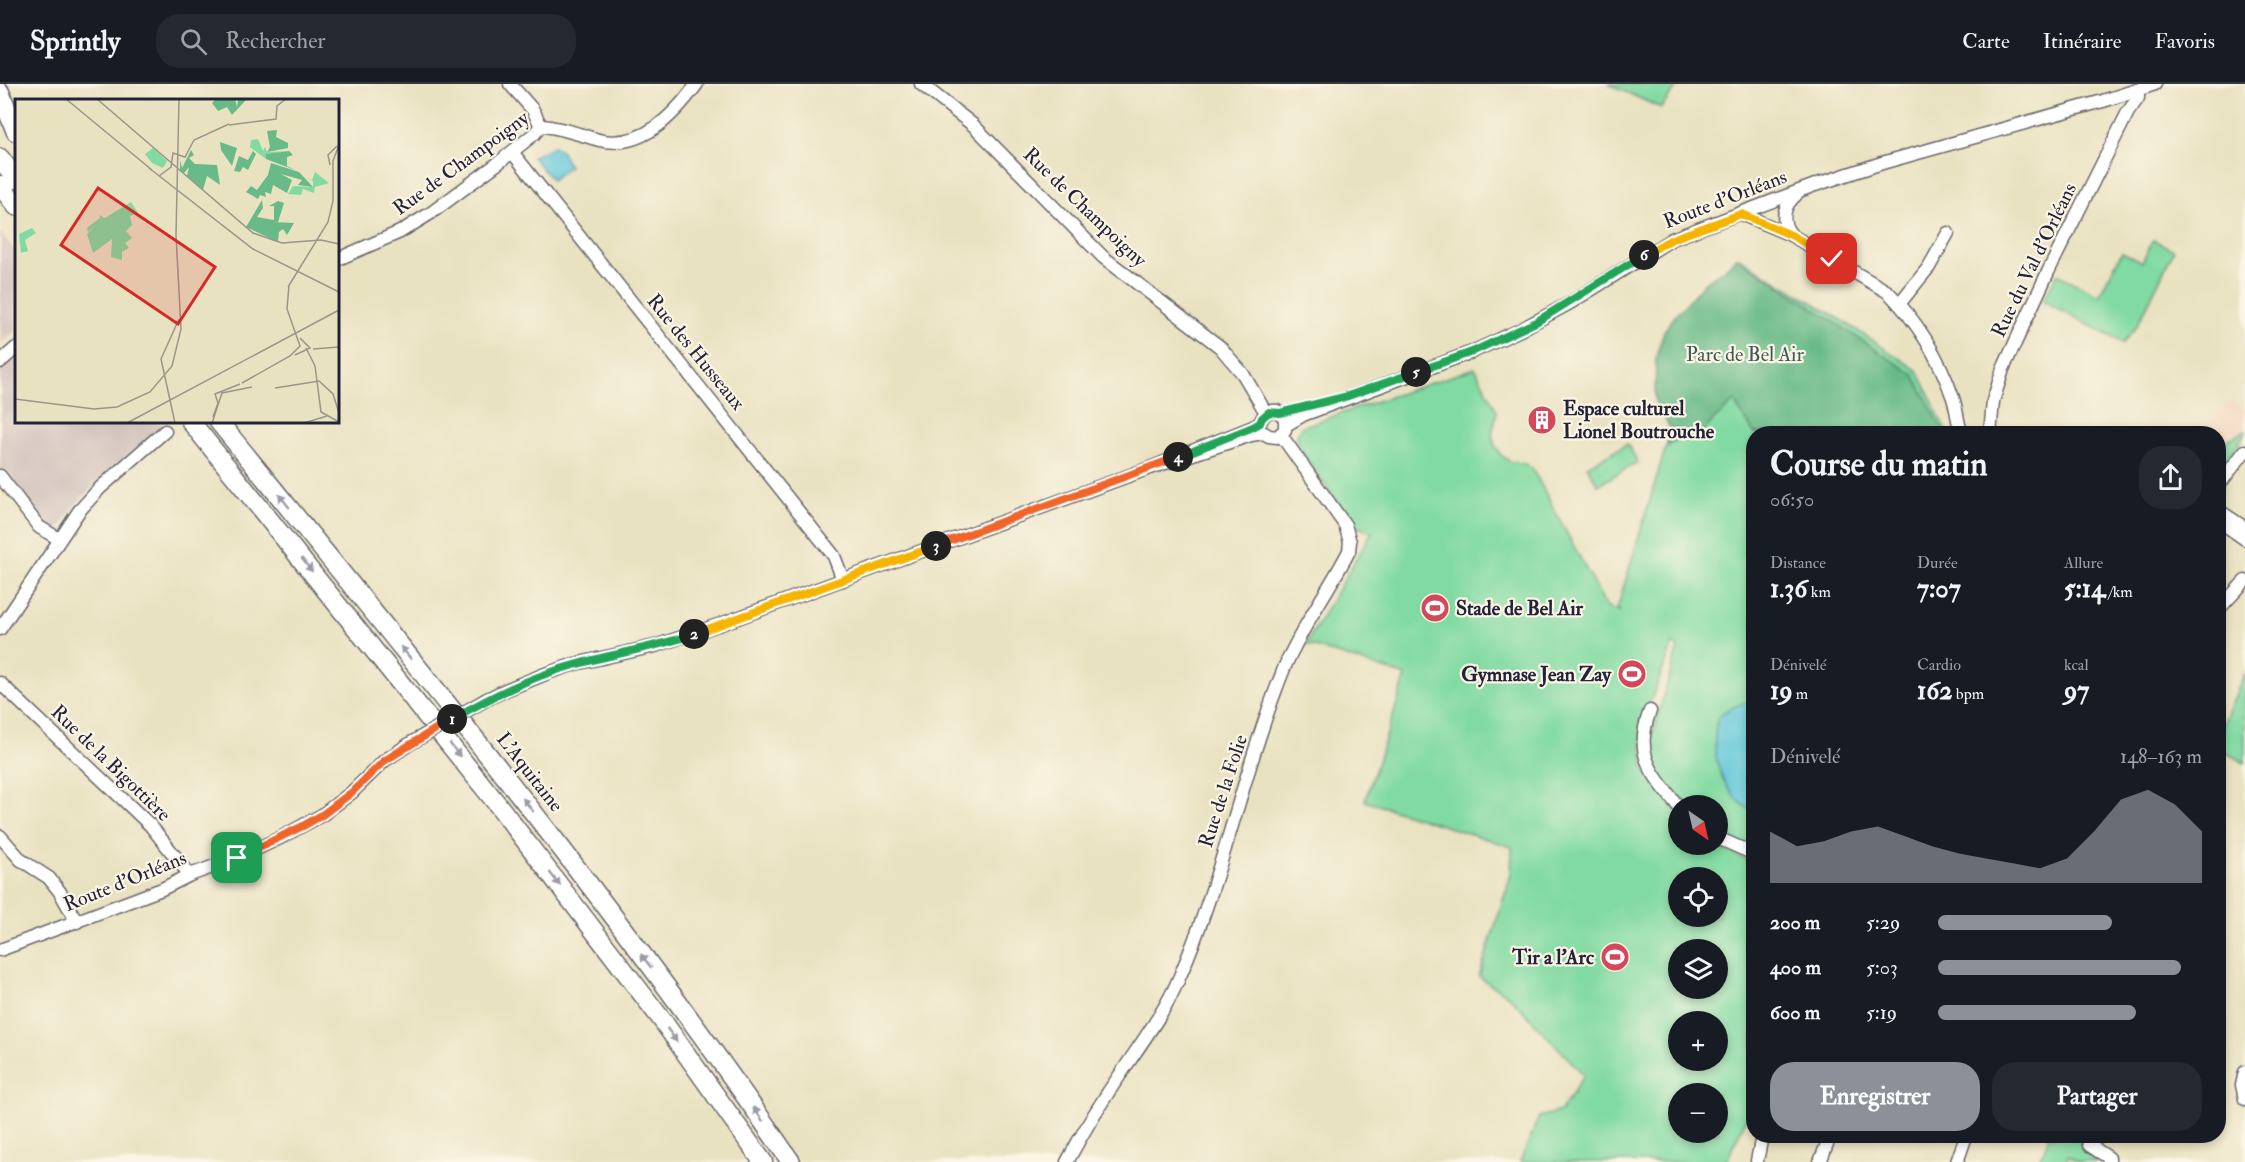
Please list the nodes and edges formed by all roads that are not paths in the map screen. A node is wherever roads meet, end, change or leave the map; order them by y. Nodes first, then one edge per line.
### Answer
1 (510, 84) edge
2 (697, 84) edge
3 (921, 84) edge
4 (2155, 84) edge
5 (2161, 84) edge
6 (2138, 90) junction
7 (0, 92) edge
8 (2116, 97) junction
9 (2130, 114) junction
10 (541, 126) junction
11 (15, 130) edge
12 (512, 152) junction
13 (0, 158) edge
14 (15, 178) edge
15 (0, 185) edge
16 (1815, 185) junction
17 (15, 205) edge
18 (1741, 214) junction
19 (1784, 217) junction
20 (1772, 228) junction
21 (1948, 233) dead end
22 (1791, 235) junction
23 (339, 259) edge
24 (1899, 304) junction
25 (15, 349) edge
26 (0, 362) edge
27 (1348, 396) junction
28 (1280, 413) junction
29 (192, 423) edge
30 (220, 423) edge
31 (1264, 423) junction
32 (1958, 426) edge
33 (1990, 426) edge
34 (1284, 430) junction
35 (165, 431) dead end
36 (2245, 451) edge
37 (0, 476) edge
38 (2226, 476) edge
39 (2226, 515) edge
40 (2226, 526) edge
41 (2245, 528) edge
42 (59, 539) junction
43 (2245, 539) edge
44 (843, 579) junction
45 (2245, 581) edge
46 (2226, 601) edge
47 (0, 629) edge
48 (0, 683) edge
49 (1650, 711) dead end
50 (1670, 795) edge
51 (0, 836) edge
52 (1728, 842) edge
53 (1746, 850) edge
54 (190, 875) junction
55 (77, 922) junction
56 (0, 950) edge
57 (2245, 1072) edge
58 (2245, 1099) edge
59 (1760, 1143) edge
60 (1827, 1143) edge
61 (1964, 1143) edge
62 (2089, 1143) edge
63 (2113, 1161) edge
64 (763, 1162) edge
65 (790, 1162) edge
66 (1067, 1162) edge
67 (1754, 1162) edge
68 (1820, 1162) edge
69 (1957, 1162) edge

1 - 10 street
2 - 10 street, Rue de Champoigny
3 - 31 street, Rue de Champoigny
4 - 6 street, Route d'Orléans
5 - 9 street, Rue du Val d'Orléans
6 - 8 street, Route d'Orléans
6 - 9 street, Rue du Val d'Orléans
7 - 11 highway
8 - 9 street
8 - 16 street, Route d'Orléans
9 - 33 street, Rue du Val d'Orléans
10 - 12 street, Rue de Champoigny
12 - 23 street, Rue de Champoigny
12 - 44 street, Rue des Husseaux
13 - 14 highway
15 - 17 highway
16 - 18 street, Route d'Orléans
16 - 19 street
18 - 20 street
18 - 27 street, Route d'Orléans
19 - 20 street
19 - 22 street
20 - 22 street
21 - 24 street
22 - 24 street
24 - 32 street
25 - 26 street
27 - 28 street, Route d'Orléans
27 - 34 street, Route d'Orléans
28 - 31 street
28 - 34 street
29 -> 64 highway
65 -> 30 highway, L'Aquitaine
31 - 34 street
31 - 44 street, Route d'Orléans
34 - 66 street, Rue de la Folie
35 - 42 street
36 - 38 street
37 - 42 street
39 - 41 street
40 - 43 street
42 - 47 street
44 - 54 street, Route d'Orléans, bridge
45 - 46 street
48 - 54 street, Rue de la Bigottière
49 - 50 street
51 - 55 street
52 - 53 street
54 - 55 street, Route d'Orléans
55 - 56 street, Route d'Orléans
57 - 58 street
59 - 67 street
60 - 68 street
61 - 69 street
62 - 63 street

